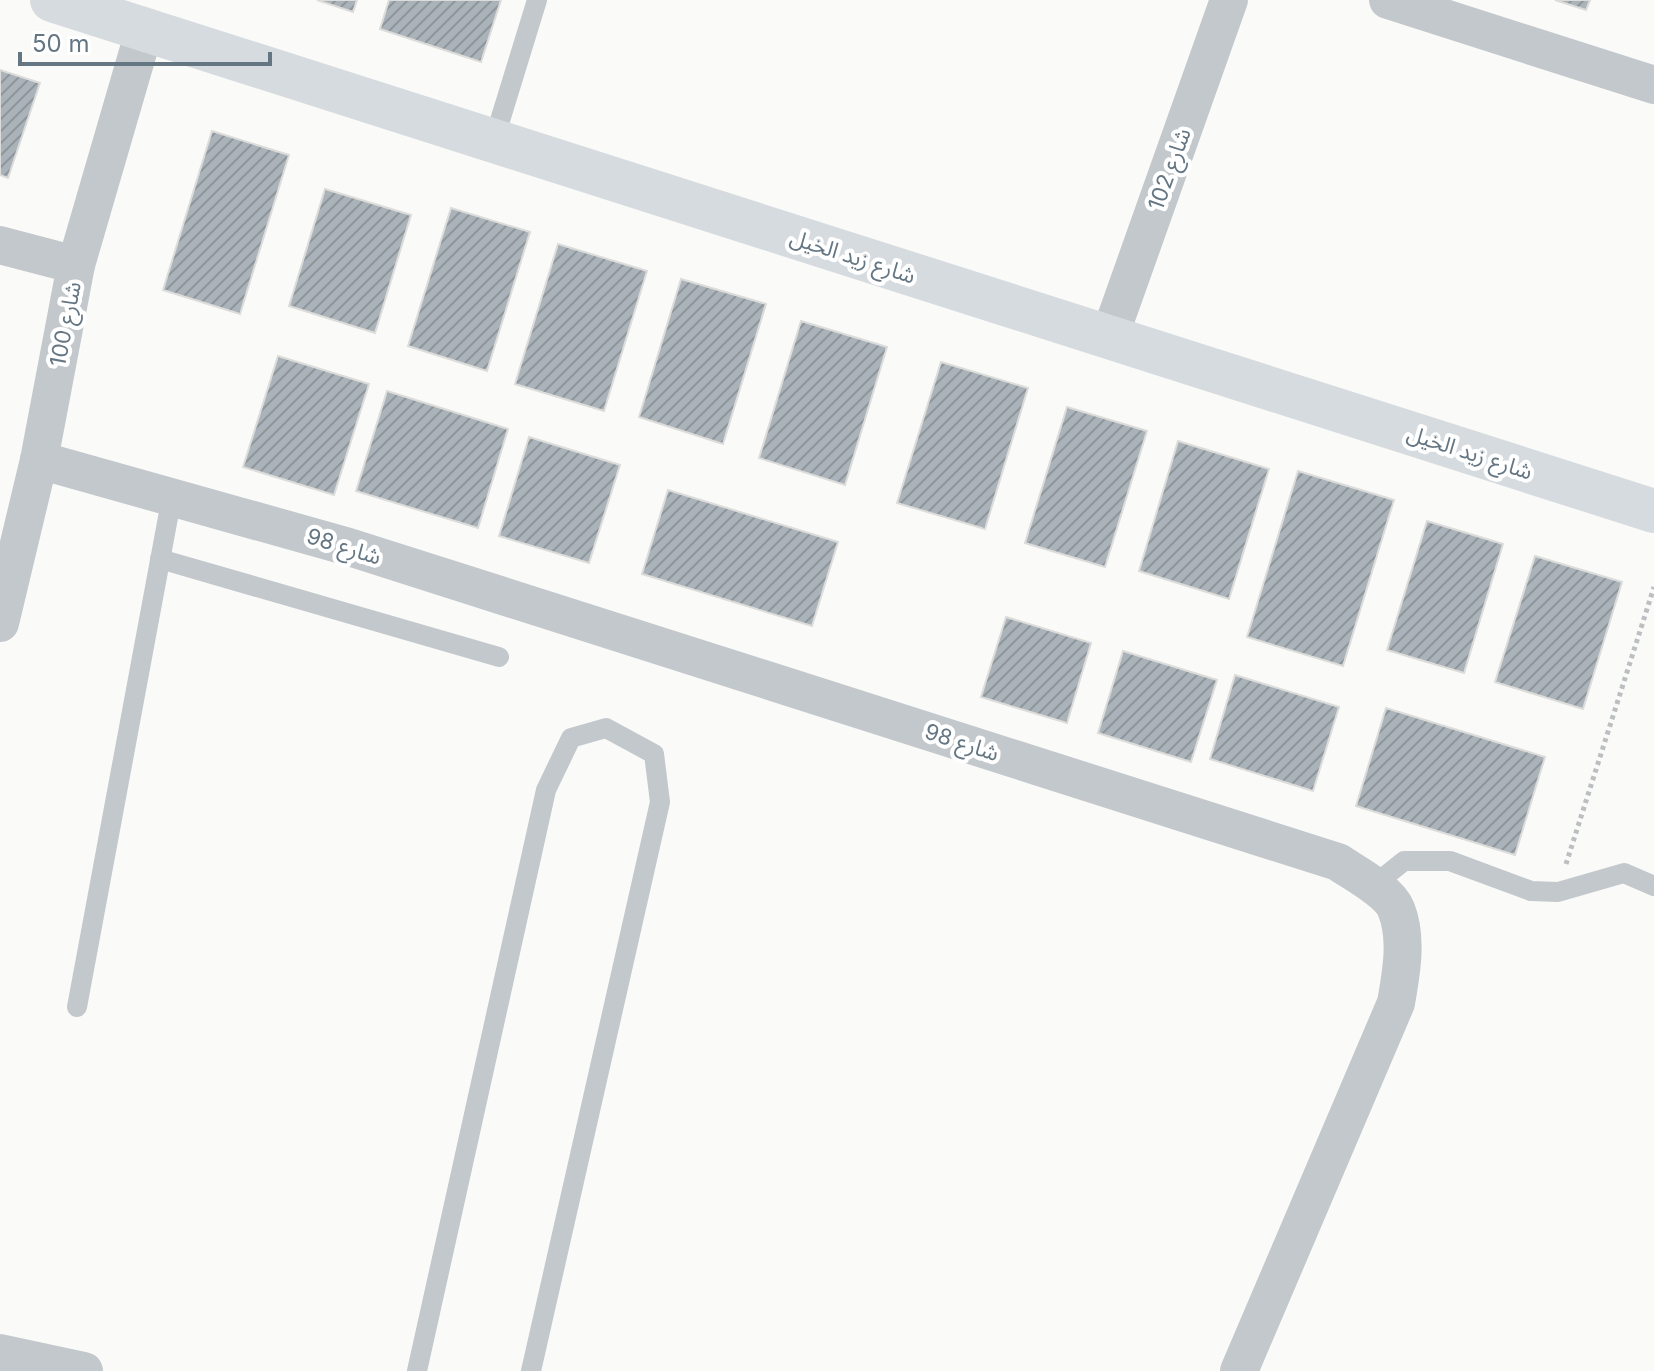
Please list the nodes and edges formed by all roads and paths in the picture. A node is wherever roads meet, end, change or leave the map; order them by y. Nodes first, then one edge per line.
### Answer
1 (52, 0) edge
2 (537, 0) edge
3 (1229, 0) edge
4 (1388, 0) edge
5 (145, 28) junction
6 (1654, 85) edge
7 (494, 140) junction
8 (0, 245) edge
9 (76, 265) junction
10 (1109, 338) junction
11 (39, 460) junction
12 (172, 496) junction
13 (1654, 511) edge
14 (160, 559) junction
15 (1654, 587) edge
16 (0, 623) edge
17 (499, 657) dead end
18 (1374, 885) junction
19 (1654, 886) edge
20 (1558, 892) junction
21 (77, 1007) dead end
22 (0, 1353) edge
23 (84, 1371) edge
24 (417, 1371) edge
25 (531, 1371) edge
26 (1239, 1371) edge

1 - 5 street, شارع زيد الخيل
2 - 7 lane
3 - 10 street, شارع 102
4 - 6 street
5 - 7 street, شارع زيد الخيل
5 - 9 street, شارع 100
7 - 10 street, شارع زيد الخيل
8 - 9 street
9 - 11 street, شارع 100
10 - 13 street, شارع زيد الخيل
11 - 12 street, شارع 98
11 - 16 street, شارع 100
12 - 14 lane
12 - 18 street, شارع 98
14 - 17 lane
14 - 21 lane
15 - 20 path
18 - 20 lane
18 - 26 street, شارع 98
19 - 20 lane
22 - 23 street
24 - 25 lane

